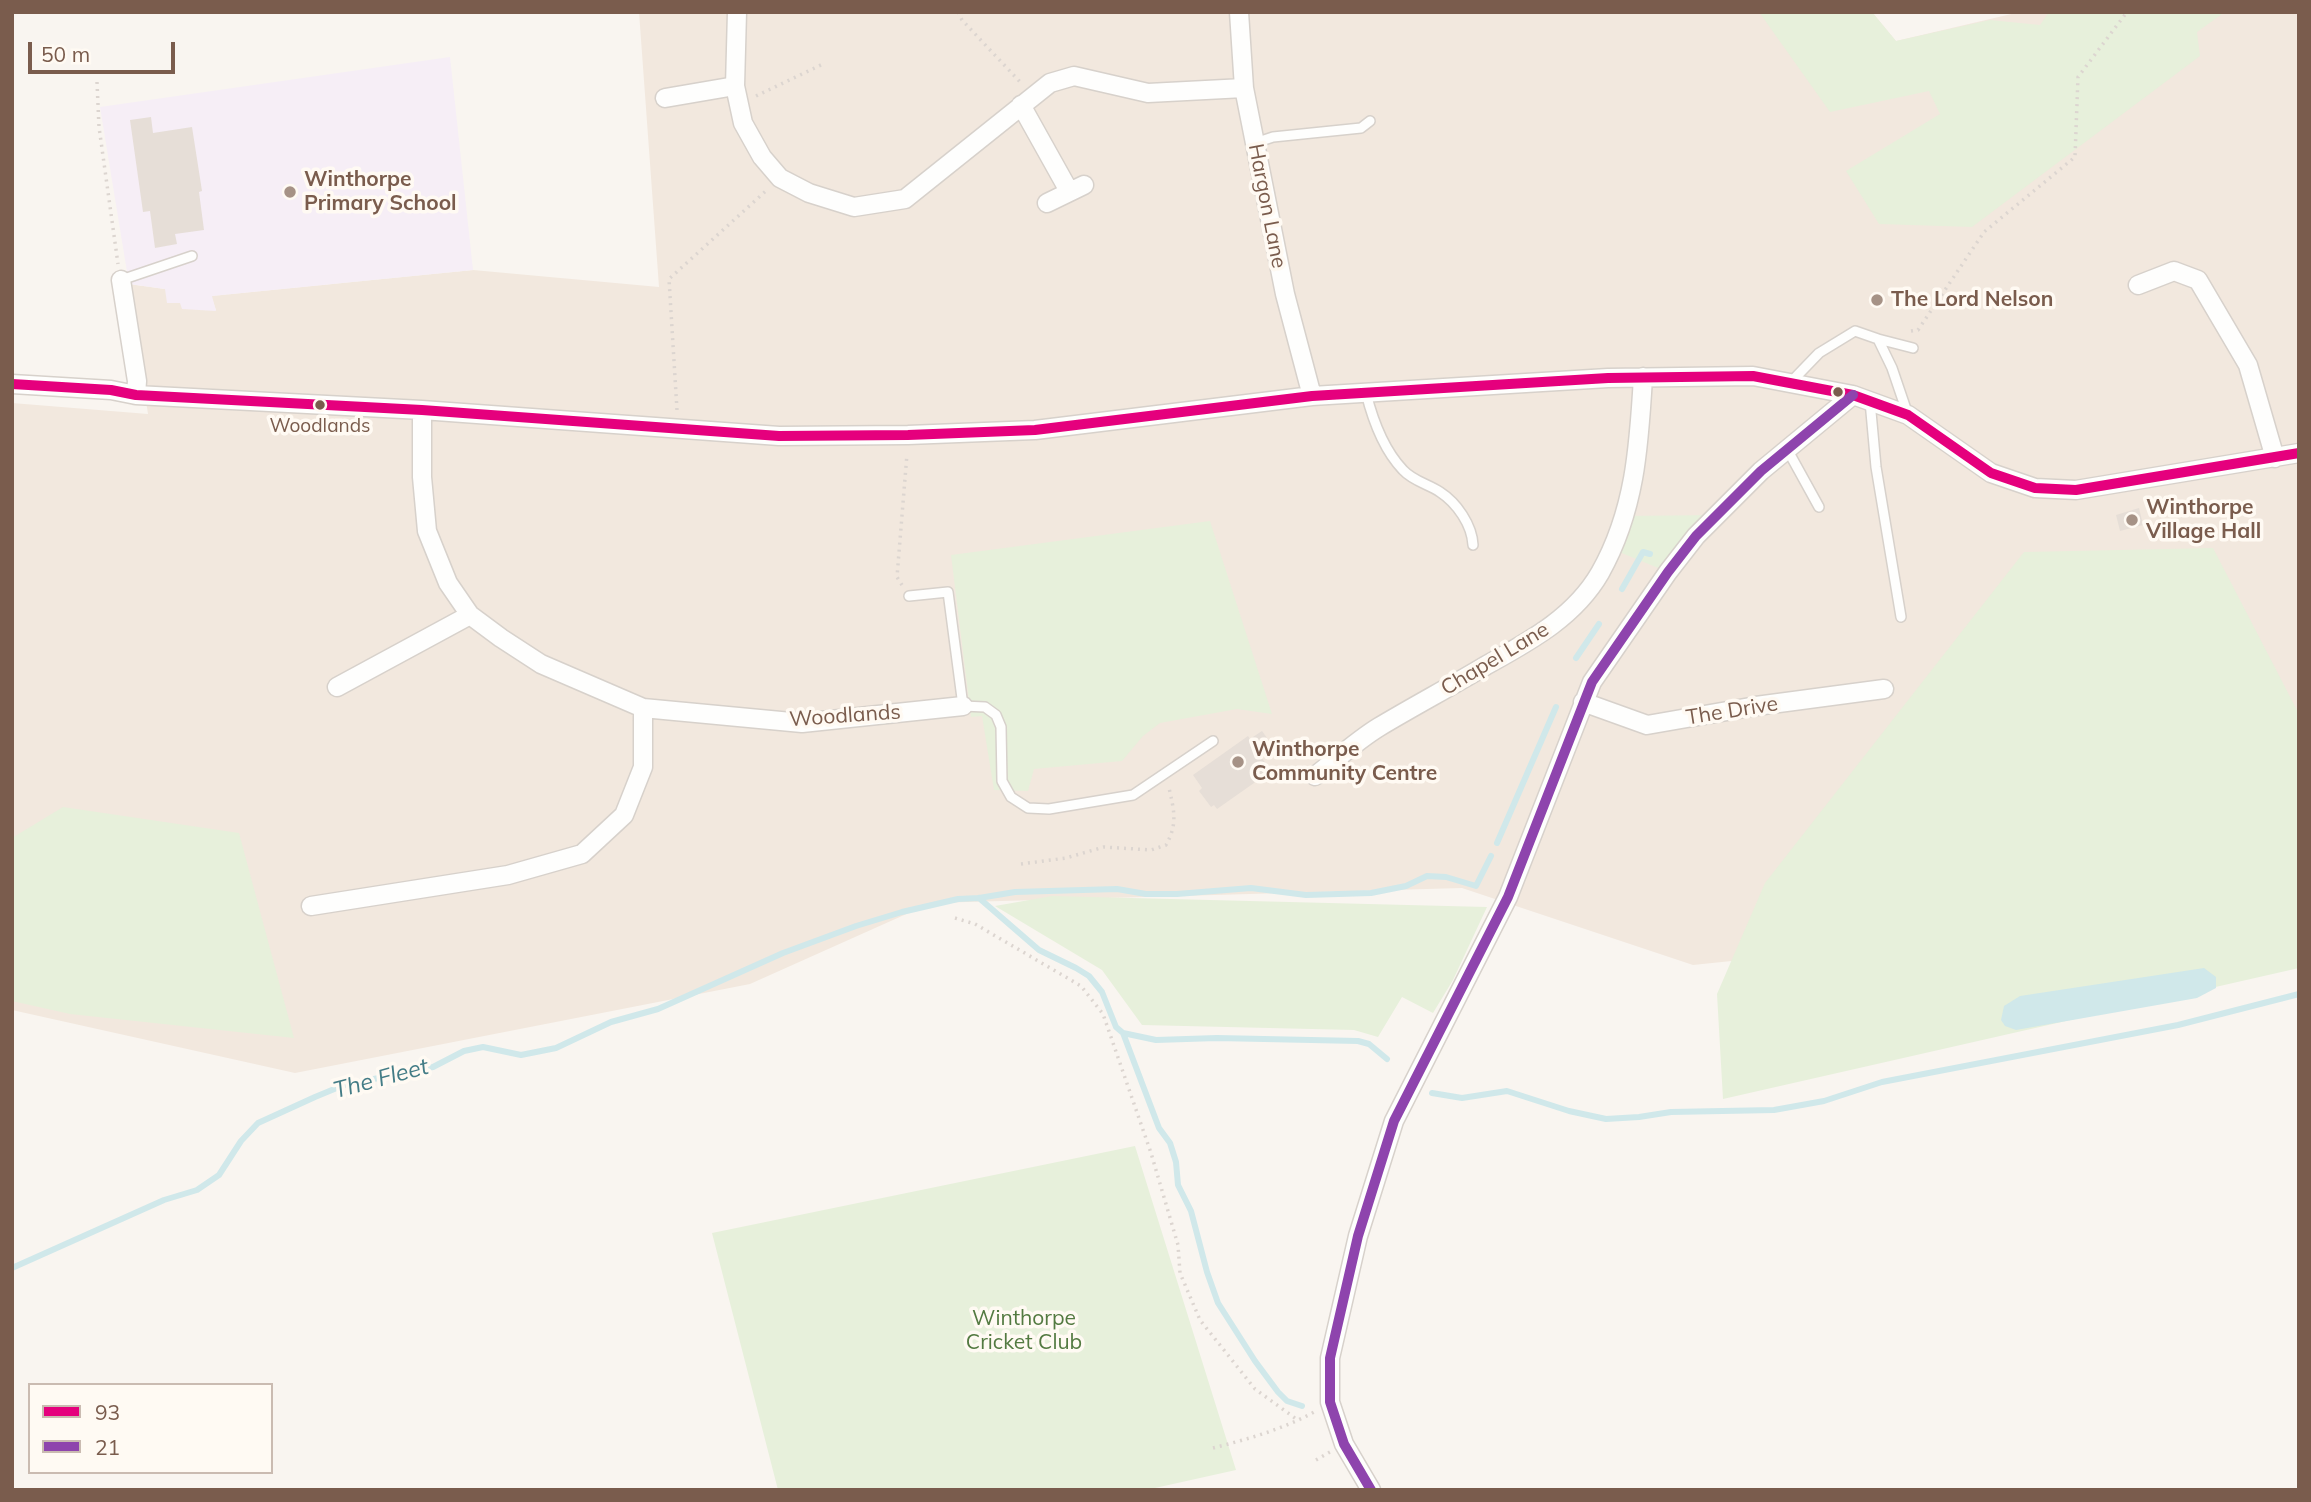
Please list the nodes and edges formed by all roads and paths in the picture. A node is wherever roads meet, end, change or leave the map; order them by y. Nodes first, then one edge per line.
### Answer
1 (737, 12) edge
2 (958, 12) edge
3 (1239, 12) edge
4 (2127, 12) edge
5 (825, 63) dead end
6 (97, 82) dead end
7 (735, 86) junction
8 (1244, 88) junction
9 (665, 98) dead end
10 (1027, 100) junction
11 (739, 105) junction
12 (1370, 121) dead end
13 (1255, 143) junction
14 (780, 178) junction
15 (1047, 203) dead end
16 (192, 256) dead end
17 (121, 280) junction
18 (2138, 285) dead end
19 (1878, 339) junction
20 (1913, 348) dead end
21 (1643, 377) junction
22 (1790, 383) junction
23 (12, 384) edge
24 (1366, 393) junction
25 (136, 395) junction
26 (1312, 396) junction
27 (1861, 398) junction
28 (422, 410) junction
29 (1908, 415) junction
30 (678, 428) junction
31 (908, 435) junction
32 (1787, 449) junction
33 (2299, 453) edge
34 (2275, 458) junction
35 (1819, 507) dead end
36 (1473, 545) dead end
37 (909, 596) joint
38 (470, 614) junction
39 (1900, 617) dead end
40 (337, 687) dead end
41 (1884, 690) dead end
42 (1584, 702) junction
43 (963, 706) junction
44 (643, 708) junction
45 (1213, 741) dead end
46 (1166, 772) junction
47 (1315, 776) dead end
48 (1021, 864) dead end
49 (311, 906) dead end
50 (955, 918) dead end
51 (1330, 1402) junction
52 (1298, 1421) junction
53 (1213, 1448) dead end
54 (1371, 1490) edge

1 - 7 street
2 - 10 path
3 - 8 street, Hargon Lane
4 - 19 path
5 - 11 path
6 - 17 path
7 - 9 street
7 - 11 street
8 - 10 street
8 - 13 street, Hargon Lane
10 - 14 street
10 - 15 street
11 - 14 street
12 - 13 lane
13 - 26 street, Hargon Lane
14 - 30 path
16 - 17 lane
17 - 25 street
18 - 34 street
19 - 20 lane
19 - 22 lane
19 - 29 lane
21 - 22 street
21 - 24 street
21 - 47 street, Chapel Lane
22 - 27 street
23 - 25 street
24 - 26 street
24 - 36 lane
25 - 28 street
26 - 31 street
27 - 29 street
27 - 32 street
27 - 39 lane
28 - 30 street
28 - 38 street, Woodlands
29 - 34 street
30 - 31 street
31 - 37 path
32 - 35 lane
32 - 42 street
33 - 34 street
37 - 43 lane
38 - 40 street
38 - 44 street, Woodlands
41 - 42 street, The Drive
42 - 51 street
43 - 44 street, Woodlands
43 - 46 lane
44 - 49 street
45 - 46 lane
46 - 48 path
50 - 52 path
51 - 52 path
51 - 54 street
52 - 53 path

